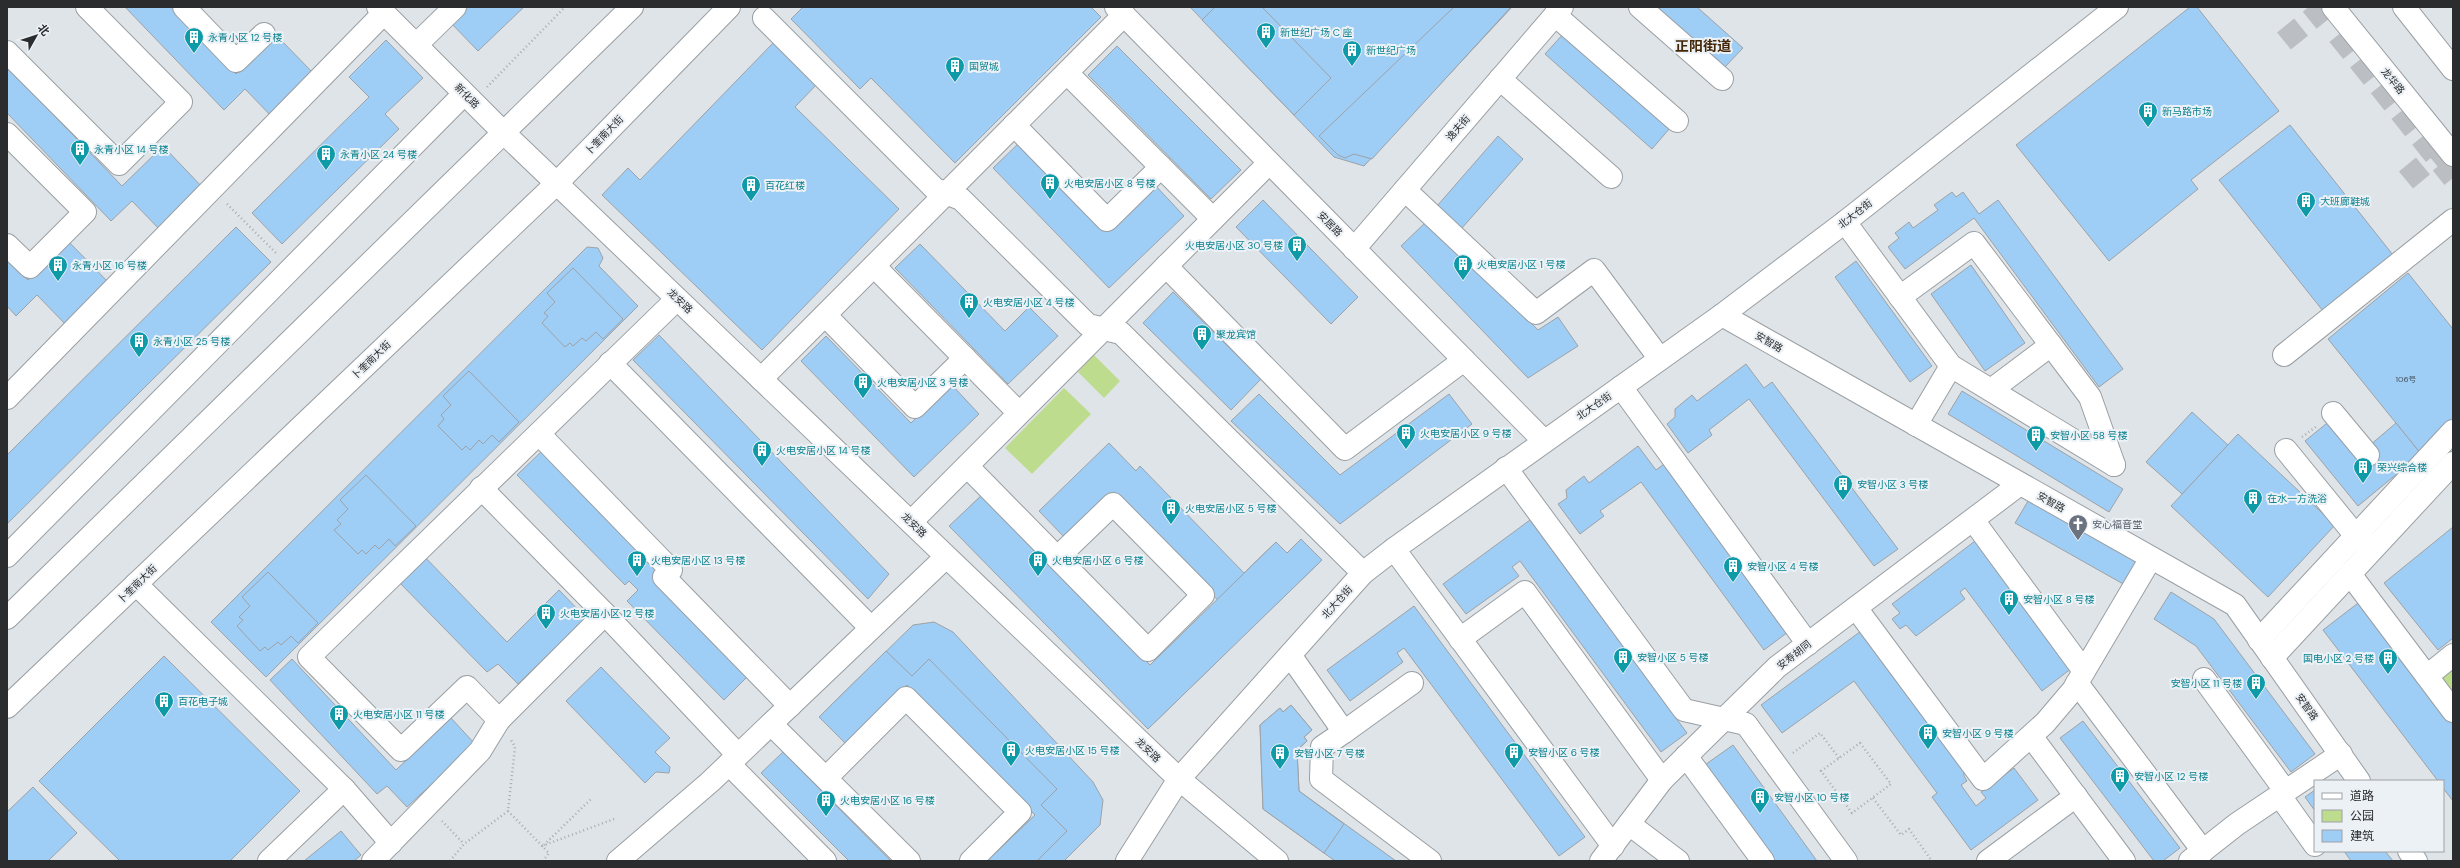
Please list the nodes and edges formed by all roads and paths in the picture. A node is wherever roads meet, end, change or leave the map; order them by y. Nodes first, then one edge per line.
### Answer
1 (87, 7) edge
2 (184, 7) edge
3 (455, 7) edge
4 (565, 7) edge
5 (632, 7) edge
6 (729, 7) edge
7 (1640, 7) edge
8 (2117, 7) edge
9 (2333, 7) edge
10 (2404, 7) edge
11 (381, 10) edge
12 (1120, 11) edge
13 (1559, 11) edge
14 (764, 18) dead end
15 (264, 34) dead end
16 (416, 45) junction
17 (7, 52) edge
18 (2453, 69) edge
19 (1067, 73) junction
20 (1500, 79) junction
21 (1722, 79) dead end
22 (468, 98) junction
23 (1677, 121) dead end
24 (1014, 125) junction
25 (7, 134) edge
26 (504, 134) junction
27 (2453, 155) tunnel mouth
28 (1270, 163) junction
29 (1161, 167) junction
30 (1611, 177) dead end
31 (557, 183) junction
32 (212, 190) junction
33 (1405, 190) junction
34 (946, 193) junction
35 (1212, 220) junction
36 (2453, 220) edge
37 (1845, 222) junction
38 (7, 245) edge
39 (269, 245) dead end
40 (1354, 248) junction
41 (874, 266) junction
42 (1166, 266) junction
43 (1900, 297) junction
44 (677, 299) junction
45 (825, 315) junction
46 (1722, 315) junction
47 (1104, 329) junction
48 (2051, 345) junction
49 (2284, 355) dead end
50 (965, 358) junction
51 (1660, 359) junction
52 (1464, 360) junction
53 (610, 363) junction
54 (1951, 366) junction
55 (761, 379) junction
56 (1621, 387) junction
57 (1991, 390) junction
58 (7, 398) edge
59 (1019, 413) junction
60 (2333, 413) joint
61 (1916, 425) junction
62 (2453, 431) edge
63 (541, 436) dead end
64 (1544, 441) junction
65 (2286, 450) joint
66 (2368, 455) dead end
67 (2453, 463) edge
68 (967, 466) junction
69 (1506, 468) junction
70 (2020, 484) junction
71 (481, 488) junction
72 (1972, 520) junction
73 (911, 522) junction
74 (2364, 543) junction
75 (1394, 549) junction
76 (7, 556) edge
77 (946, 556) junction
78 (1058, 557) junction
79 (2151, 558) junction
80 (1363, 573) junction
81 (2350, 574) junction
82 (136, 584) junction
83 (1856, 608) junction
84 (605, 614) junction
85 (7, 618) edge
86 (871, 628) junction
87 (1460, 639) junction
88 (2259, 640) junction
89 (1808, 644) junction
90 (1290, 655) junction
91 (2453, 655) edge
92 (2272, 658) junction
93 (2426, 676) junction
94 (2080, 677) junction
95 (2204, 679) dead end
96 (1412, 683) dead end
97 (790, 706) junction
98 (7, 708) edge
99 (2453, 711) edge
100 (1724, 719) junction
101 (499, 720) junction
102 (771, 724) junction
103 (1344, 732) junction
104 (2031, 736) junction
105 (2341, 754) junction
106 (1686, 756) junction
107 (1839, 758) junction
108 (734, 759) junction
109 (1776, 765) junction
110 (826, 778) junction
111 (1179, 779) junction
112 (1662, 780) junction
113 (2359, 780) edge
114 (344, 790) junction
115 (2283, 793) junction
116 (2076, 796) junction
117 (1873, 798) junction
118 (591, 799) dead end
119 (427, 805) junction
120 (508, 811) junction
121 (614, 819) dead end
122 (1629, 824) junction
123 (391, 843) junction
124 (464, 844) junction
125 (2314, 844) edge
126 (542, 846) junction
127 (2320, 852) edge
128 (2410, 852) edge
129 (1607, 853) edge
130 (2197, 856) edge
131 (268, 861) edge
132 (373, 861) edge
133 (450, 861) edge
134 (543, 861) edge
135 (618, 861) edge
136 (825, 861) edge
137 (909, 861) edge
138 (971, 861) edge
139 (1127, 861) edge
140 (1277, 861) edge
141 (1430, 861) edge
142 (1678, 861) edge
143 (1763, 861) edge
144 (1846, 861) edge
145 (1932, 861) edge
146 (1988, 861) edge
147 (2124, 861) edge
148 (2326, 861) edge
149 (2416, 861) edge

1 - 17 street
2 - 15 street
3 - 16 street
4 - 22 path
5 - 26 street
6 - 31 street, 卜奎南大街
7 - 21 street
8 - 37 street, 北大仓街
9 - 27 street, 龙华路
10 - 18 street
11 - 16 street, 新化路
11 - 32 street
12 - 19 street
12 - 28 street, 安居路
13 - 20 street, 逸夫街
13 - 23 street
14 - 34 street
16 - 22 street, 新化路
19 - 24 street
19 - 29 street
20 - 30 street
20 - 33 street, 逸夫街
22 - 26 street, 新化路
22 - 76 street
24 - 29 street
24 - 34 street
25 - 38 street
26 - 31 street, 新化路
26 - 85 street
28 - 35 street
28 - 40 street, 安居路
29 - 35 street
31 - 44 street, 龙安路
31 - 82 street, 卜奎南大街
32 - 39 path
32 - 58 street
33 - 40 street, 逸夫街
33 - 51 street
34 - 41 street
34 - 47 street
35 - 42 street
36 - 49 street
37 - 43 street
37 - 46 street, 北大仓街
40 - 52 street, 安居路
41 - 45 street
41 - 50 street
42 - 47 street
42 - 52 street
43 - 48 street
43 - 54 street
44 - 53 street
44 - 55 street, 龙安路
45 - 50 street
45 - 55 street
46 - 51 street, 北大仓街
46 - 61 street, 安智路
47 - 59 street
47 - 80 street
48 - 57 street
48 - 57 street
50 - 59 street
51 - 56 street, 北大仓街
52 - 64 street, 安居路
53 - 71 street
53 - 86 street
54 - 57 street
54 - 61 street
55 - 73 street, 龙安路
56 - 64 street, 北大仓街
56 - 89 street
59 - 68 street
60 - 65 path
60 - 66 street
61 - 70 street, 安智路
62 - 74 street
63 - 97 street
64 - 69 street, 北大仓街
65 - 74 street
67 - 74 street
68 - 73 street
68 - 78 street
69 - 75 street, 北大仓街
69 - 100 street
70 - 72 street, 安寿胡同
70 - 79 street, 安智路
71 - 84 street
71 - 101 street
72 - 83 street, 安寿胡同
72 - 94 street
73 - 77 street, 龙安路
74 - 81 street
74 - 88 street
75 - 80 street, 北大仓街
75 - 87 street
77 - 86 street
77 - 111 street, 龙安路
78 - 78 street
79 - 88 street, 安智路
79 - 94 street
80 - 90 street, 北大仓街
81 - 92 street
81 - 93 street
82 - 98 street, 卜奎南大街
82 - 114 street
83 - 89 street, 安寿胡同
83 - 104 street
84 - 101 street
84 - 108 street
86 - 97 street
87 - 112 street
87 - 129 street
88 - 92 street, 安智路
89 - 100 street, 安寿胡同
90 - 103 street
90 - 111 street, 北大仓街
91 - 93 street
92 - 105 street, 安智路
93 - 99 street
94 - 104 street
94 - 130 street
95 - 115 street
96 - 103 street
97 - 102 street
100 - 106 street, 安寿胡同
100 - 109 street
101 - 119 street
101 - 120 path
102 - 108 street
102 - 110 street
103 - 141 street
104 - 116 street
105 - 113 street, 安智路
105 - 115 street
106 - 112 street, 安寿胡同
106 - 143 street
107 - 109 path
107 - 117 path
107 - 117 path
108 - 135 street
108 - 136 street
109 - 144 street
110 - 137 street
110 - 138 street
111 - 139 street, 北大仓街
111 - 140 street, 龙安路
112 - 122 street, 安寿胡同
114 - 123 street
114 - 131 street
115 - 125 street
115 - 130 street
116 - 146 street
116 - 147 street
117 - 145 path
118 - 126 path
119 - 123 street
119 - 124 path
120 - 124 path
120 - 126 path
121 - 126 path
122 - 129 street, 安寿胡同
122 - 142 street
123 - 132 street
124 - 133 path
126 - 134 path
127 - 148 street
128 - 149 street

